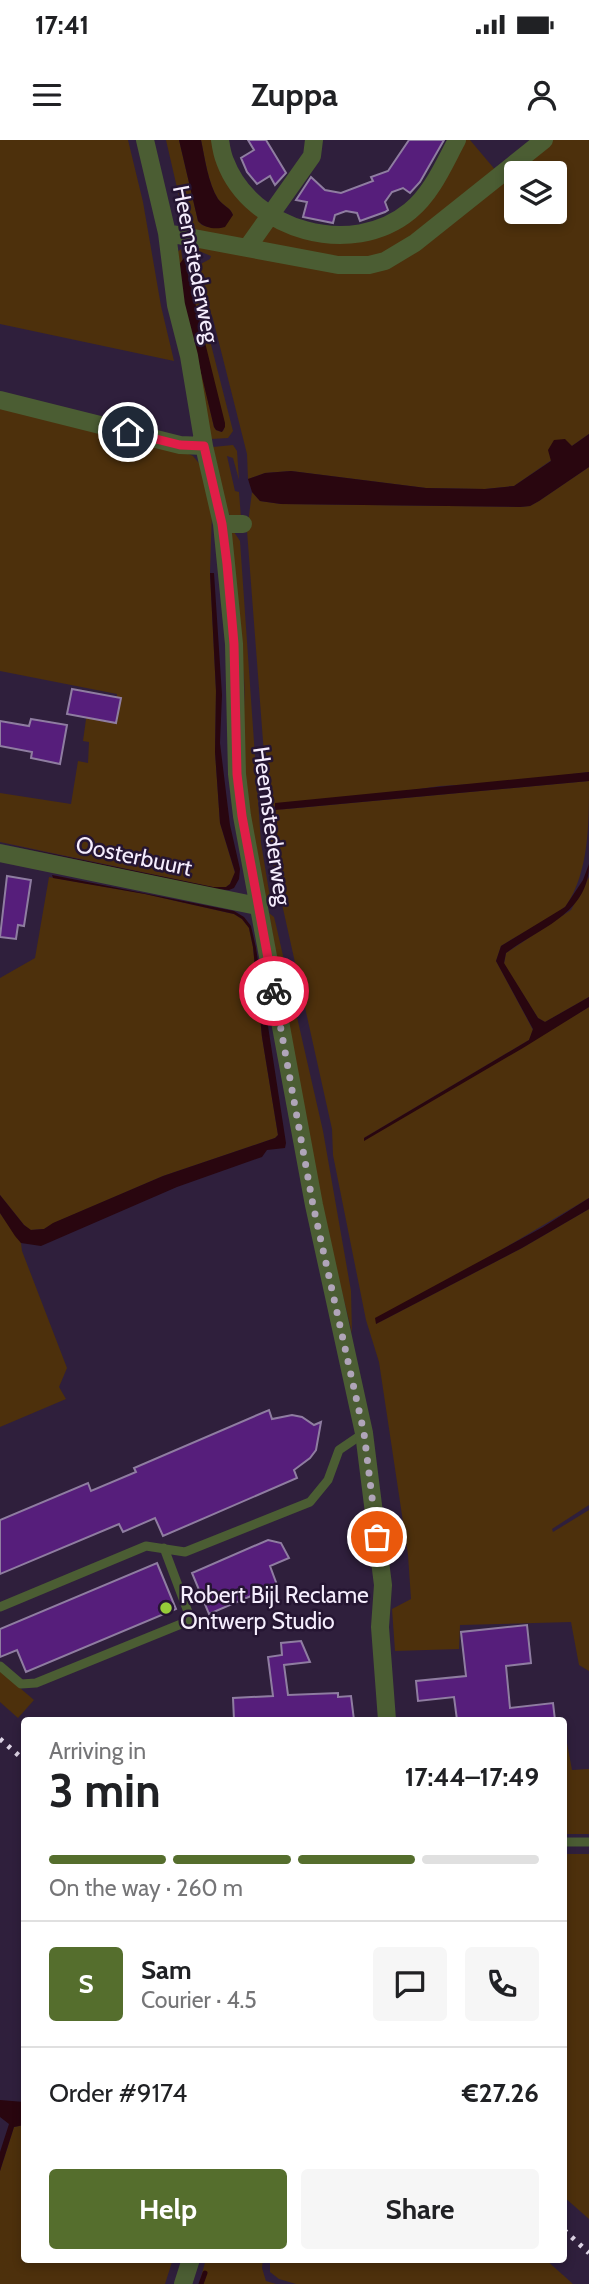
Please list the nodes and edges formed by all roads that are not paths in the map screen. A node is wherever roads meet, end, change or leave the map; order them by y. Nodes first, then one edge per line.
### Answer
1 (145, 140) edge
2 (220, 140) edge
3 (314, 140) edge
4 (457, 140) edge
5 (544, 140) edge
6 (271, 216) junction
7 (167, 233) junction
8 (247, 248) junction
9 (0, 400) edge
10 (204, 446) junction
11 (222, 524) junction
12 (243, 524) dead end
13 (0, 853) edge
14 (257, 906) junction
15 (364, 1433) junction
16 (164, 1548) junction
17 (0, 1606) edge
18 (0, 1666) edge
19 (390, 1714) edge
20 (567, 1842) edge
21 (589, 1842) edge
22 (190, 2263) edge
23 (183, 2284) edge

1 - 7 street, Heemstederweg
2 - 6 street
3 - 6 street
4 - 6 street
5 - 8 street
6 - 8 street
7 - 8 street
7 - 10 street, Heemstederweg
9 - 10 street
10 - 11 street, Heemstederweg
11 - 12 street
11 - 14 street, Heemstederweg
13 - 14 street, Oosterbuurt
14 - 15 street, Heemstederweg
15 - 16 lane
15 - 19 street, Heemstederweg
16 - 17 lane
16 - 18 lane
20 - 21 lane
22 - 23 street

